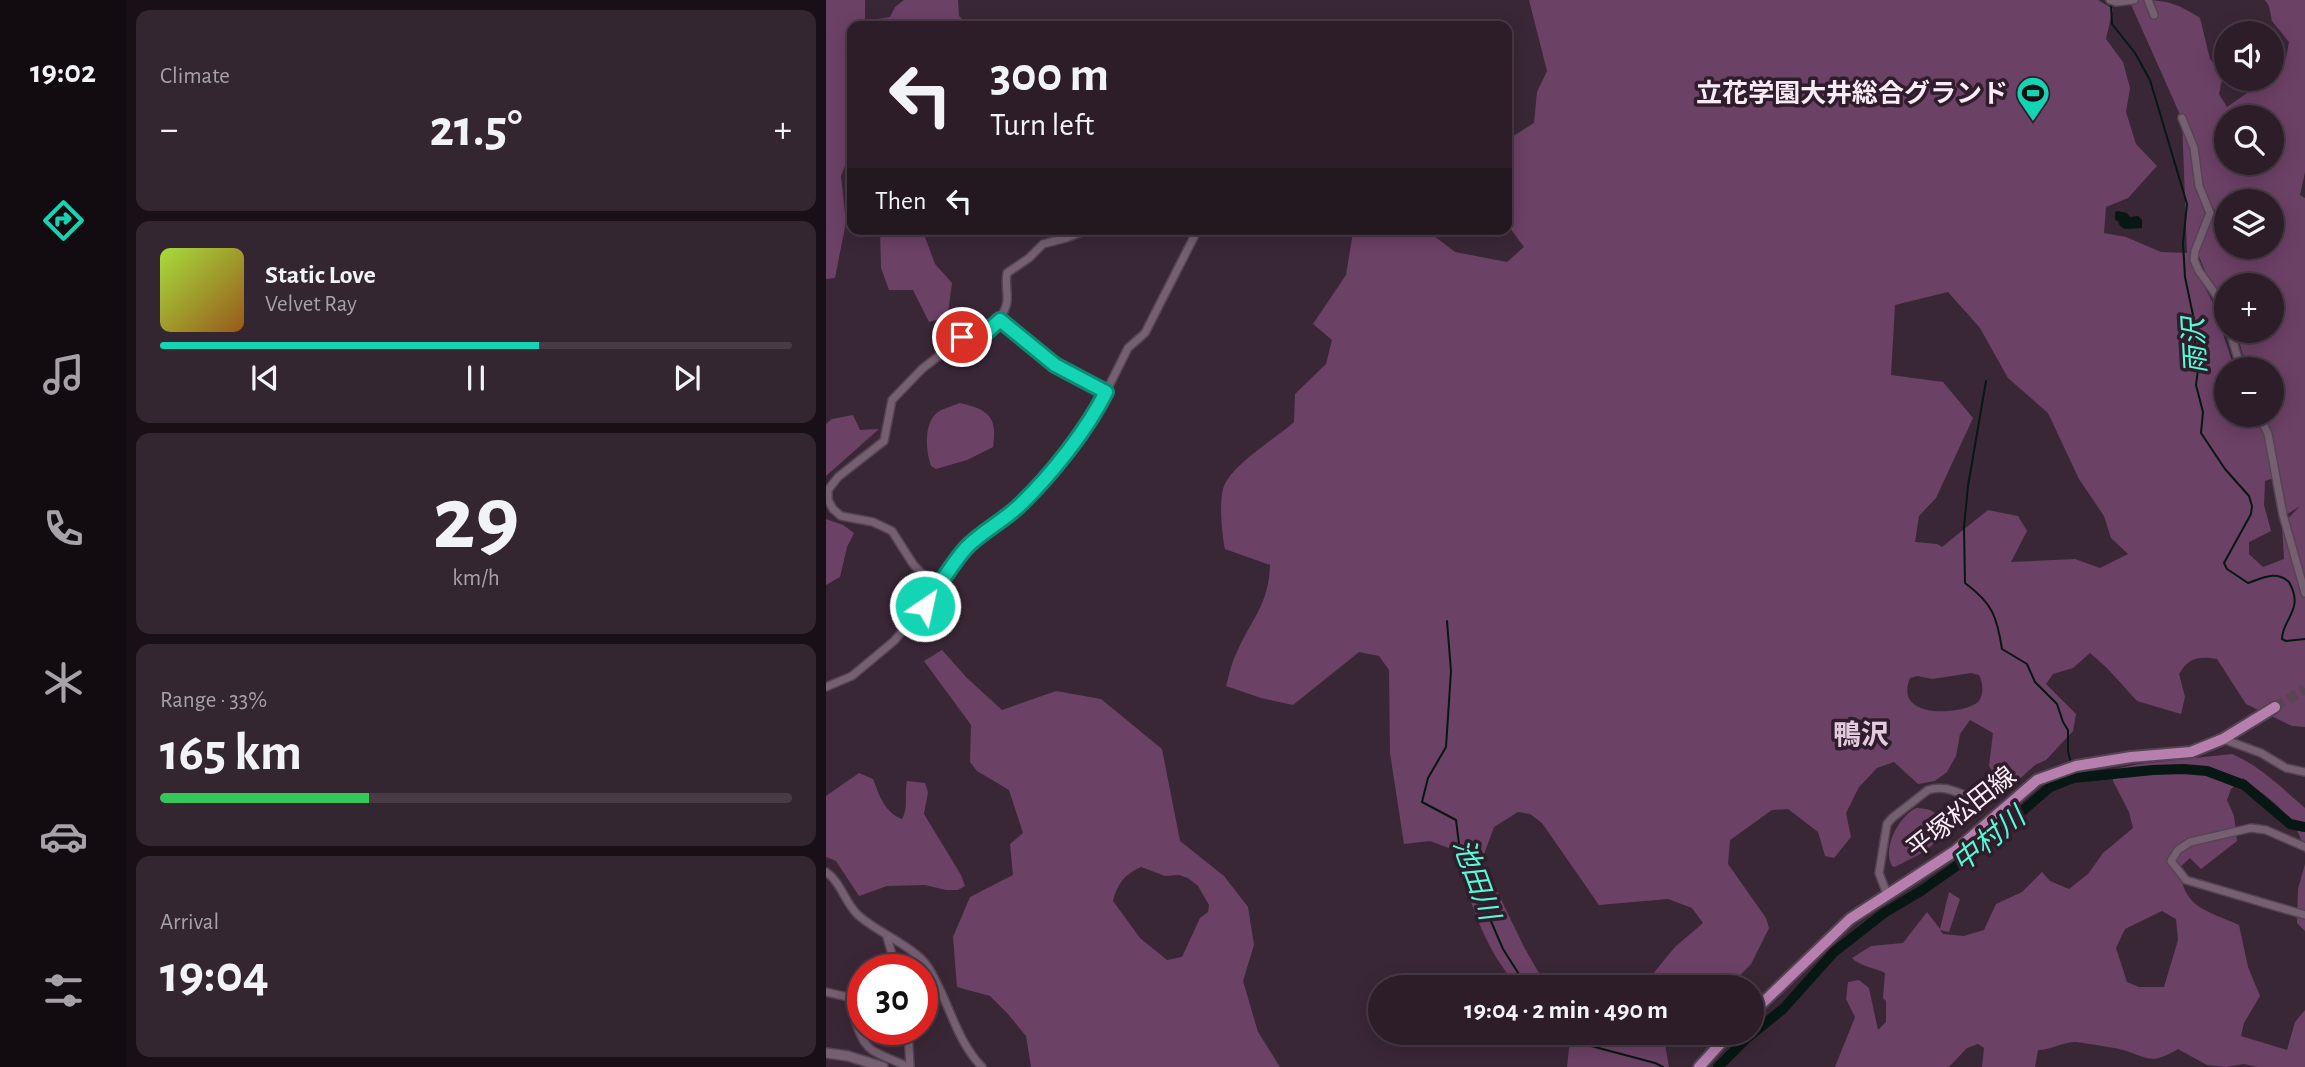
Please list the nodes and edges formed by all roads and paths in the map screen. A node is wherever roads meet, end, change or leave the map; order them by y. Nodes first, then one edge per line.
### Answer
1 (2110, 0) edge
2 (2134, 0) edge
3 (2148, 0) edge
4 (2154, 15) dead end
5 (2182, 118) dead end
6 (1075, 235) edge
7 (1195, 235) edge
8 (2214, 292) edge
9 (1000, 320) junction
10 (1106, 392) junction
11 (2264, 427) edge
12 (936, 589) junction
13 (2305, 593) edge
14 (826, 687) edge
15 (2275, 707) tunnel mouth
16 (2223, 739) junction
17 (2305, 772) edge
18 (1967, 796) dead end
19 (2305, 847) edge
20 (826, 872) edge
21 (1887, 894) junction
22 (2305, 915) edge
23 (887, 937) junction
24 (891, 954) edge
25 (826, 992) edge
26 (1764, 1001) edge
27 (908, 1045) edge
28 (1719, 1045) edge
29 (826, 1053) edge
30 (883, 1067) edge
31 (909, 1067) edge
32 (982, 1067) edge
33 (1699, 1067) edge

1 - 2 street
3 - 4 street
5 - 8 street
6 - 9 street
7 - 10 street
9 - 10 street
9 - 12 street
10 - 12 street
11 - 13 street
12 - 14 street
15 - 16 main road, 平塚松田線
16 - 17 street
16 - 21 main road, 平塚松田線
18 - 21 street
19 - 22 street
20 - 23 street
21 - 26 main road, 平塚松田線
23 - 24 street
23 - 32 street
25 - 31 street
27 - 31 street
28 - 33 main road
29 - 30 street

